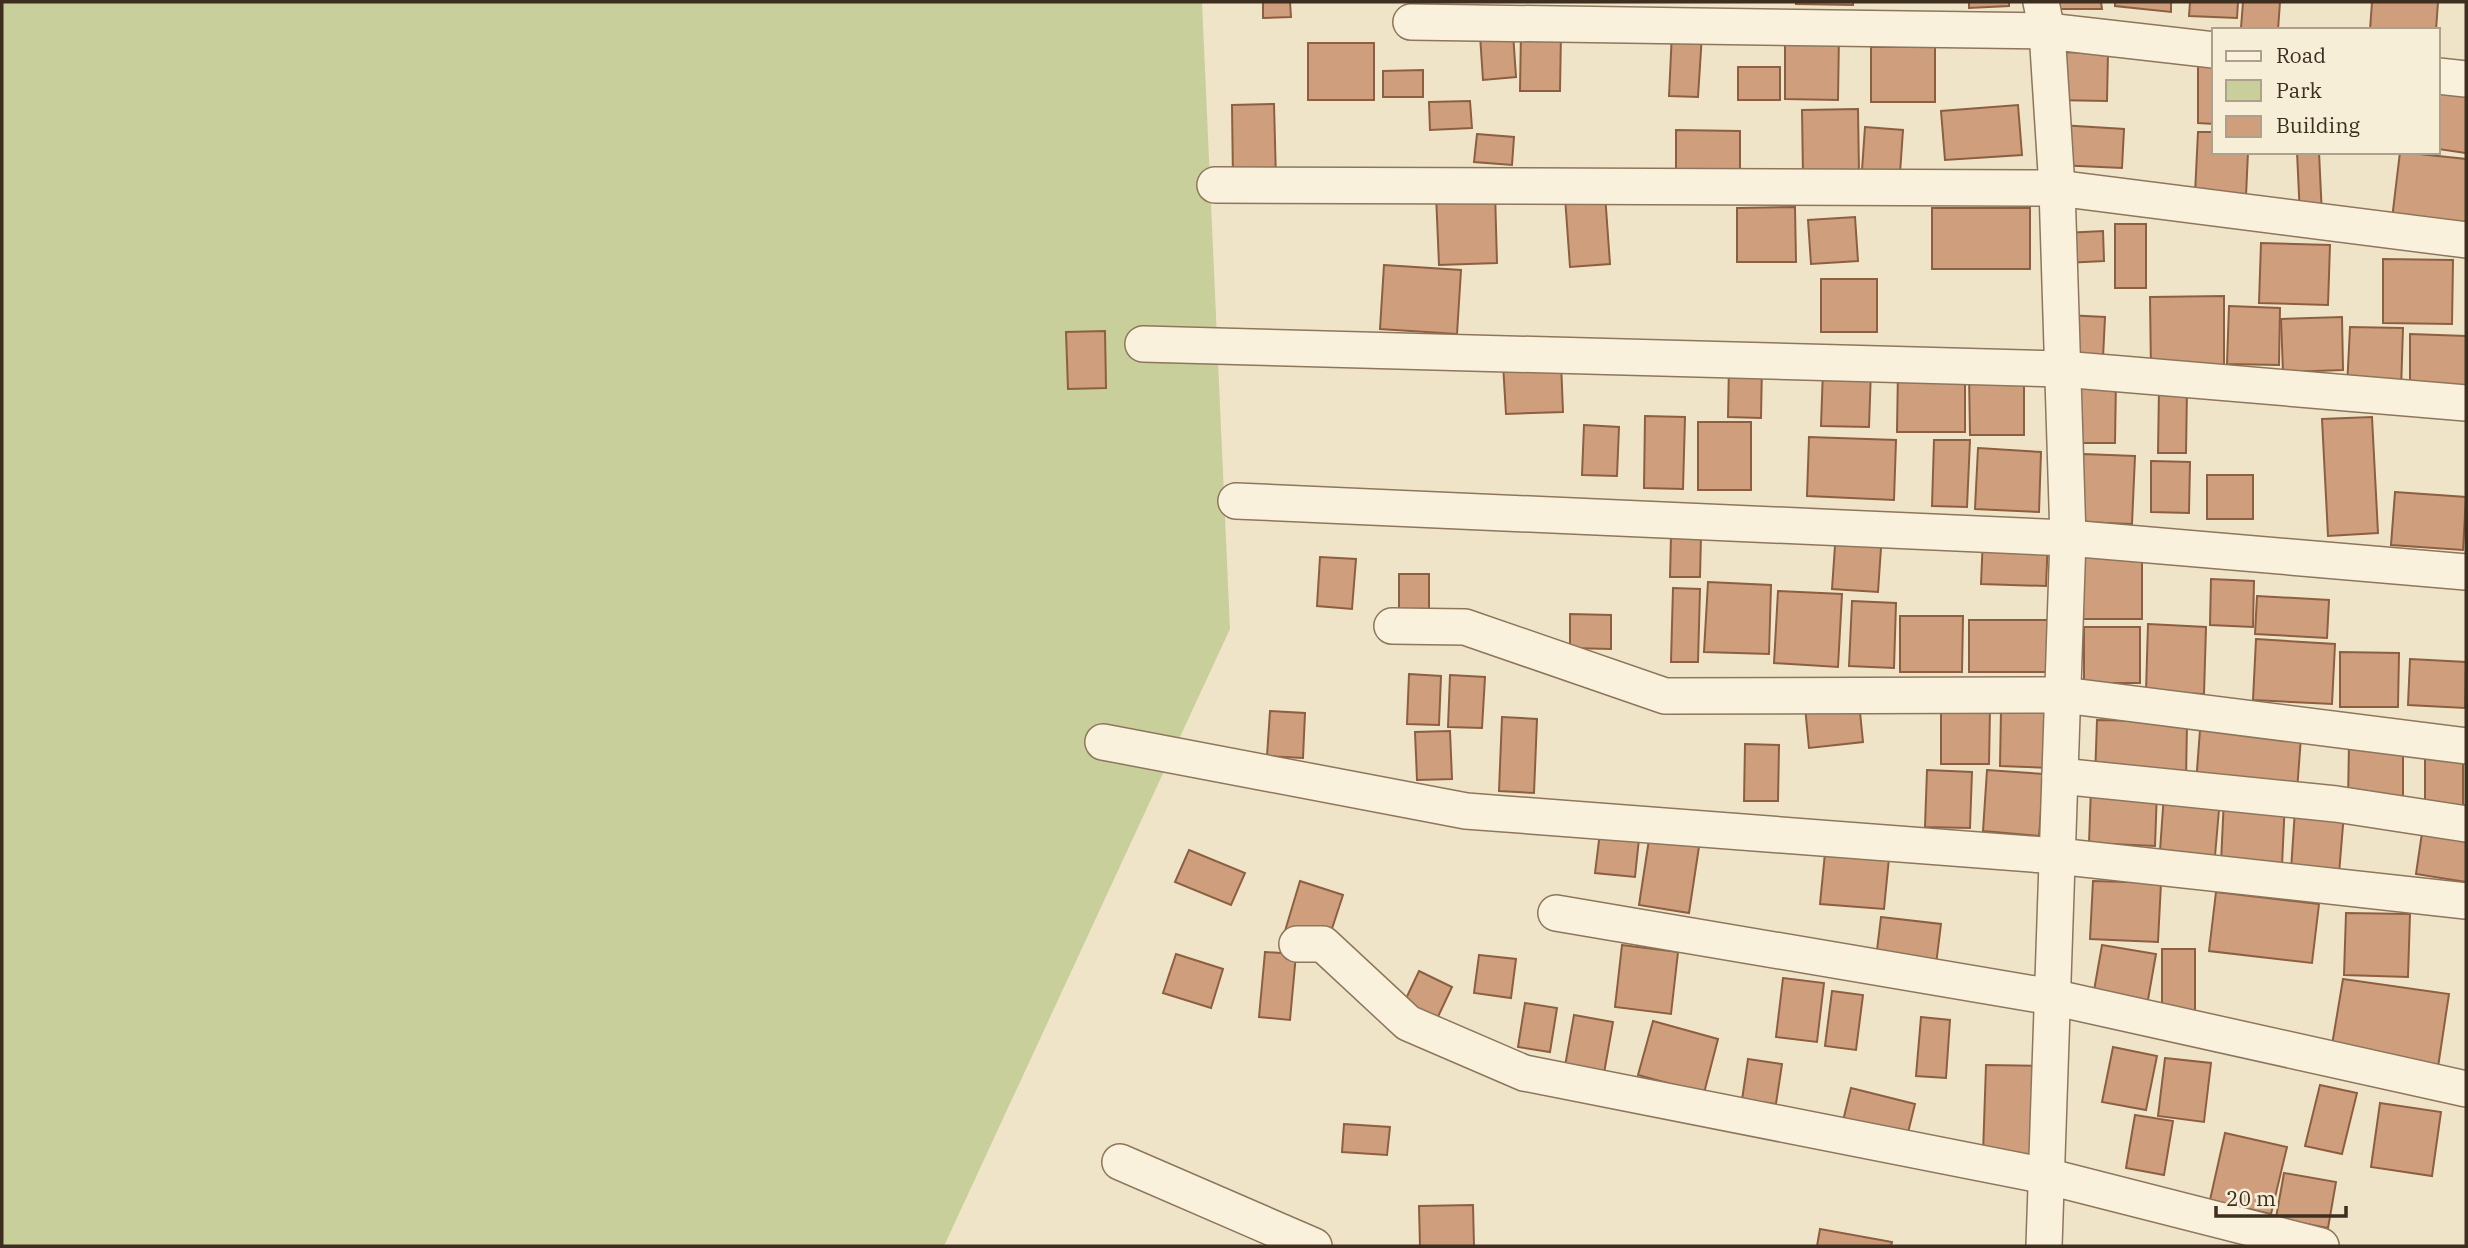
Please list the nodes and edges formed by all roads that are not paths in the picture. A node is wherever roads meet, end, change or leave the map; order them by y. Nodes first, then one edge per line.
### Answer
1 (2044, 16) edge
2 (1411, 22) dead end
3 (2212, 50) edge
4 (2440, 76) edge
5 (2466, 79) edge
6 (1215, 185) dead end
7 (2057, 188) junction
8 (2466, 240) edge
9 (1143, 344) dead end
10 (2062, 369) junction
11 (2466, 403) edge
12 (1236, 501) dead end
13 (2068, 538) junction
14 (2466, 572) edge
15 (1392, 626) dead end
16 (2063, 695) junction
17 (1103, 742) dead end
18 (2466, 746) edge
19 (2060, 776) junction
20 (2466, 824) edge
21 (2057, 856) junction
22 (2466, 901) edge
23 (1556, 913) dead end
24 (1297, 944) dead end
25 (2053, 997) junction
26 (2466, 1089) edge
27 (1119, 1162) dead end
28 (2046, 1176) junction
29 (1314, 1246) edge
30 (2044, 1246) edge
31 (2321, 1246) edge

1 - 2 street
1 - 3 street
1 - 7 street
4 - 5 street
6 - 7 street
7 - 8 street
7 - 10 street
9 - 10 street
10 - 11 street
10 - 13 street
12 - 13 street
13 - 14 street
13 - 16 street
15 - 16 street
16 - 18 street
16 - 19 street
17 - 21 street
19 - 20 street
19 - 21 street
21 - 22 street
21 - 25 street
23 - 25 street
24 - 28 street
25 - 26 street
25 - 28 street
27 - 29 street
28 - 30 street
28 - 31 street

